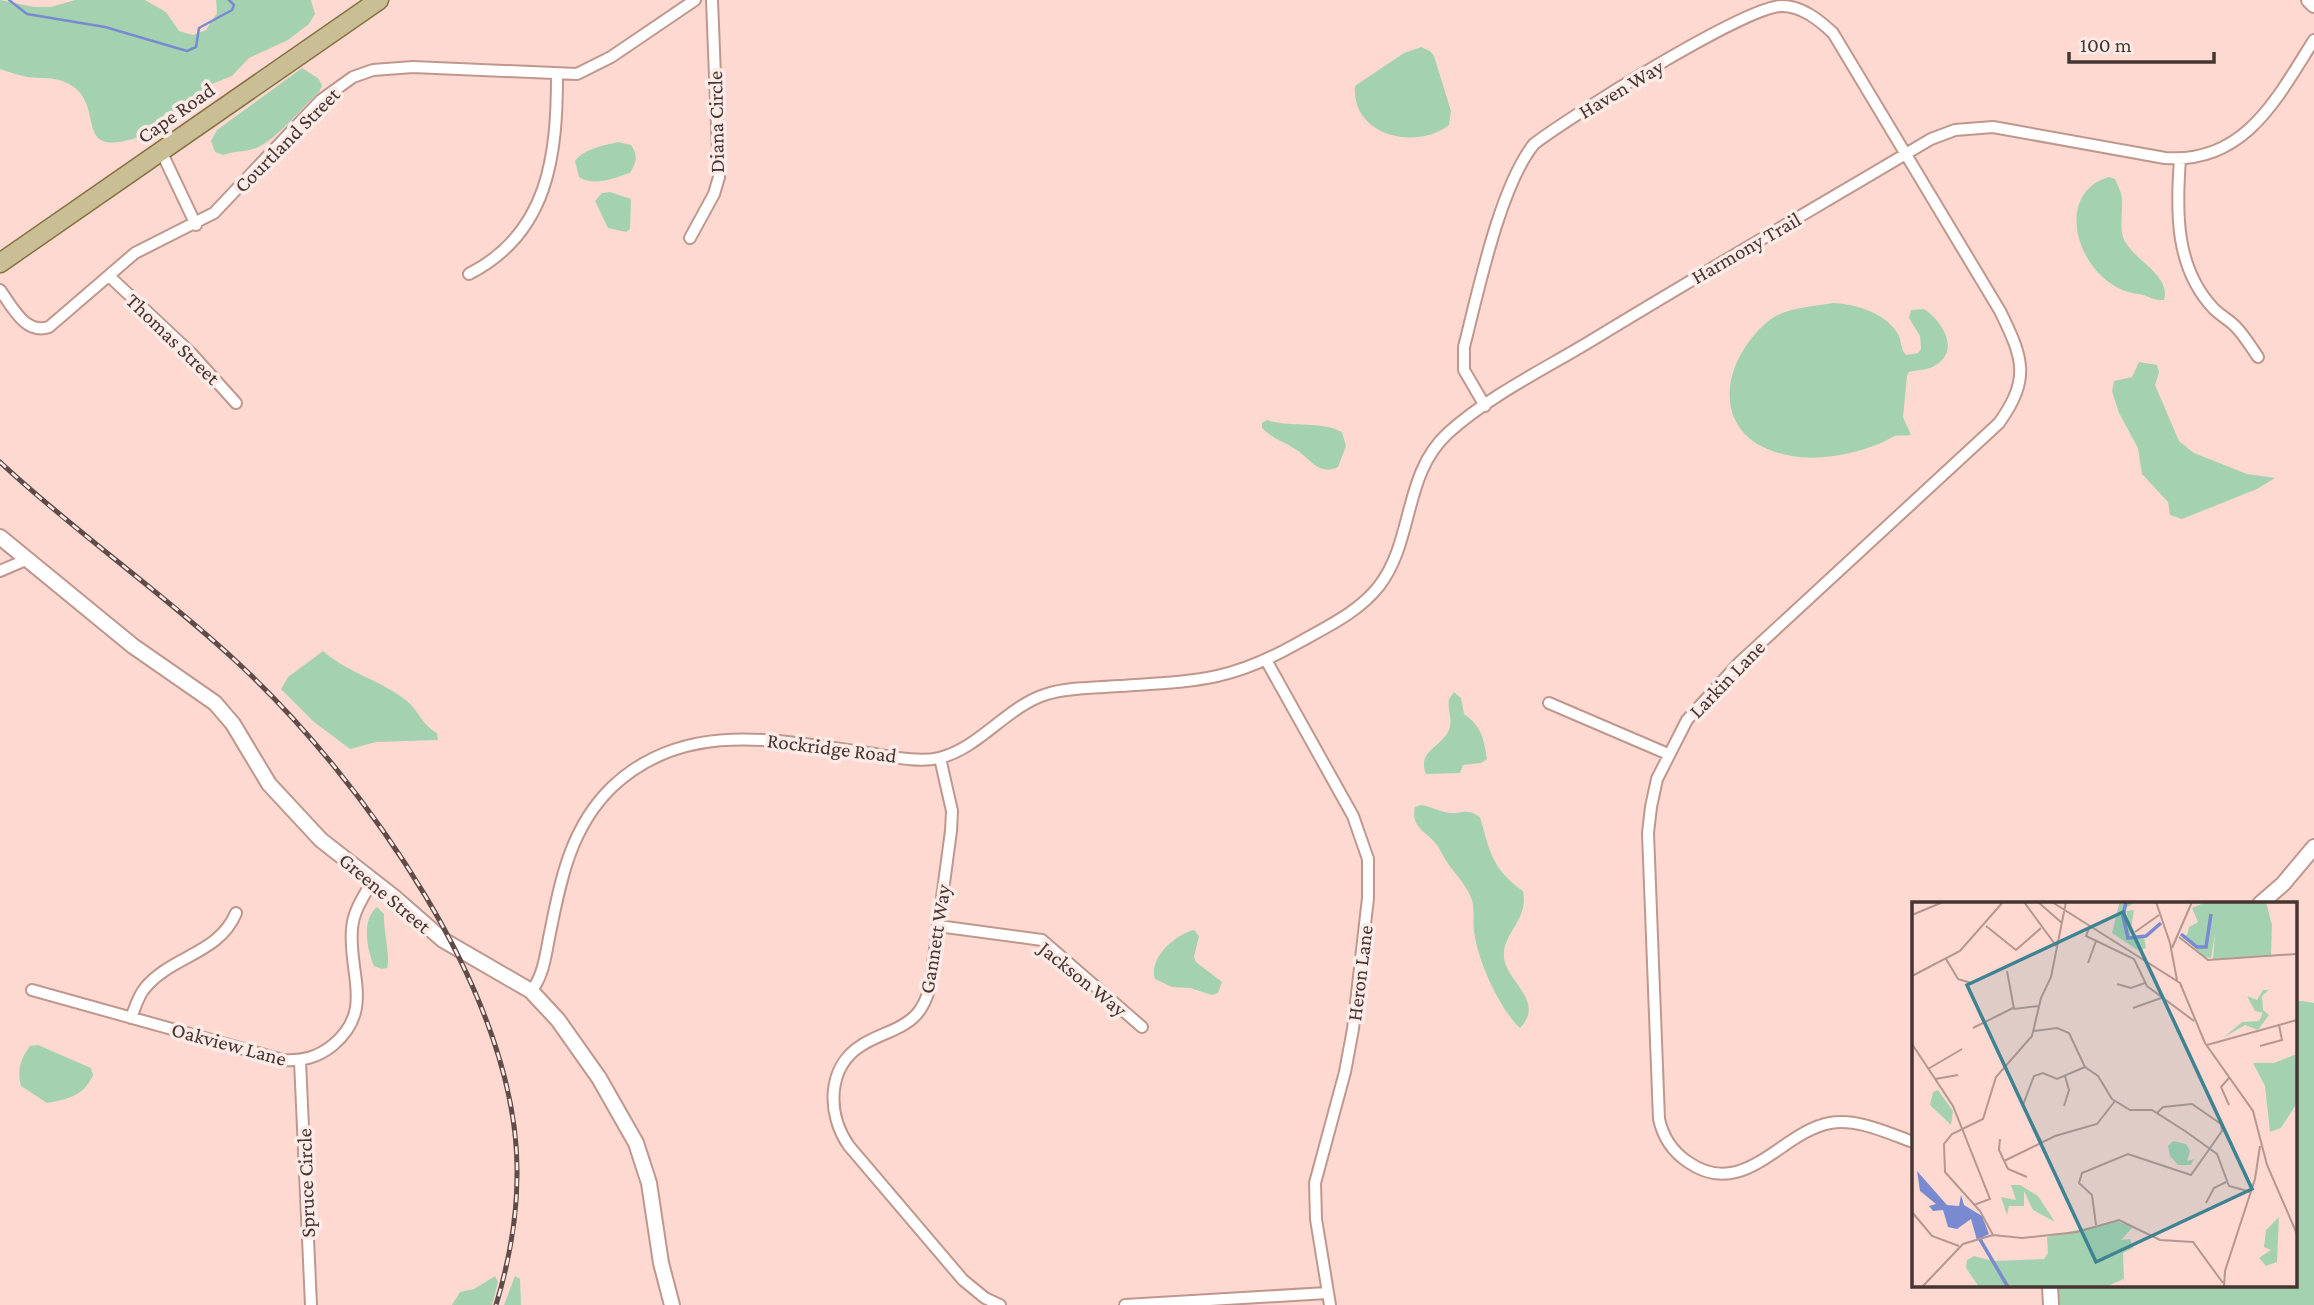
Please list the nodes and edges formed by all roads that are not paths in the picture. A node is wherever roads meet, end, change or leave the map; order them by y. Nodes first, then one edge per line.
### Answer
1 (379, 0) edge
2 (695, 0) edge
3 (712, 0) edge
4 (2309, 0) edge
5 (2314, 5) edge
6 (2314, 40) edge
7 (556, 75) junction
8 (161, 151) junction
9 (1905, 155) junction
10 (2180, 159) junction
11 (197, 225) junction
12 (690, 238) dead end
13 (0, 263) edge
14 (469, 274) dead end
15 (109, 276) junction
16 (0, 290) edge
17 (2258, 357) dead end
18 (236, 403) dead end
19 (1485, 406) junction
20 (0, 537) edge
21 (28, 559) junction
22 (0, 570) edge
23 (1266, 660) junction
24 (1549, 703) dead end
25 (1668, 754) junction
26 (940, 758) junction
27 (2314, 847) edge
28 (373, 880) junction
29 (2262, 902) edge
30 (236, 914) dead end
31 (938, 926) junction
32 (32, 990) dead end
33 (531, 991) junction
34 (131, 1018) junction
35 (1142, 1027) dead end
36 (300, 1061) junction
37 (1912, 1142) edge
38 (1328, 1299) edge
39 (311, 1305) edge
40 (672, 1305) edge
41 (1000, 1305) edge
42 (1125, 1305) edge

1 - 8 main road, Cape Road
2 - 7 street, Courtland Street
3 - 12 street, Diana Circle
4 - 5 street
6 - 10 street, Harmony Trail
7 - 11 street, Courtland Street
7 - 14 street
8 - 11 street
8 - 13 main road, Cape Road
9 - 10 street, Harmony Trail
9 - 19 street, Harmony Trail
9 - 19 street, Haven Way
9 - 25 street, Larkin Lane
10 - 17 street
11 - 15 street, Courtland Street
15 - 16 street, Courtland Street
15 - 18 street, Thomas Street
19 - 23 street, Harmony Trail
20 - 21 street, Greene Street
21 - 22 street
21 - 28 street, Greene Street
23 - 26 street
23 - 38 street, Heron Lane
24 - 25 street
25 - 37 street, Larkin Lane
26 - 31 street, Gannett Way
26 - 33 street, Rockridge Road
27 - 29 street
28 - 33 street, Greene Street
28 - 36 street, Oakview Lane
30 - 34 street
31 - 35 street, Jackson Way
31 - 41 street, Gannett Way
32 - 34 street, Oakview Lane
33 - 40 street, Greene Street
34 - 36 street, Oakview Lane
36 - 39 street, Spruce Circle
38 - 42 street

